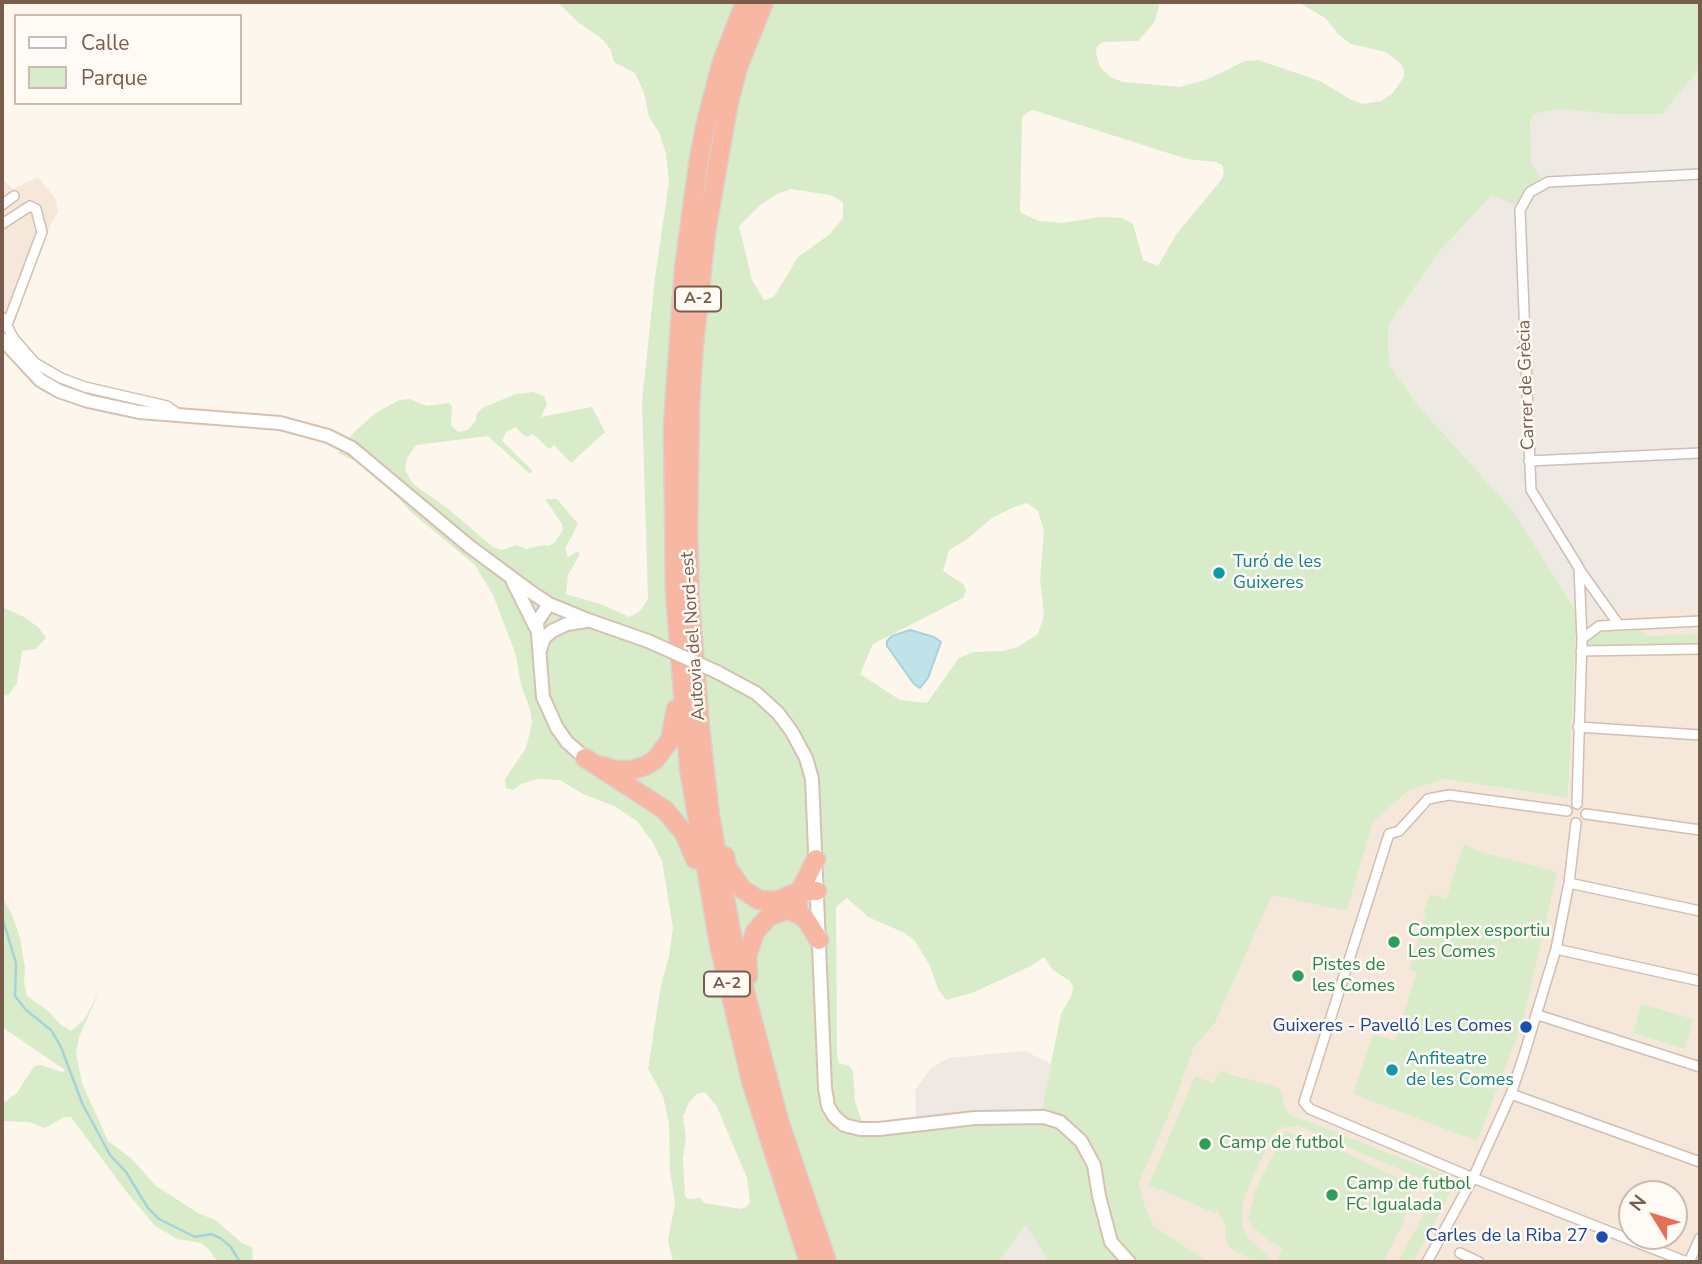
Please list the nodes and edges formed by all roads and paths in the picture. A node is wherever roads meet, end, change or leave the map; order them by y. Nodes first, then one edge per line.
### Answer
1 (745, 2) edge
2 (764, 2) edge
3 (1700, 174) edge
4 (14, 195) dead end
5 (2, 205) edge
6 (2, 224) edge
7 (5, 321) edge
8 (2, 339) edge
9 (178, 414) junction
10 (1700, 453) edge
11 (1530, 461) junction
12 (1579, 568) junction
13 (512, 579) junction
14 (550, 604) junction
15 (588, 620) junction
16 (1700, 621) edge
17 (1619, 625) junction
18 (540, 639) junction
19 (1582, 639) junction
20 (1700, 649) edge
21 (1581, 651) junction
22 (680, 681) junction
23 (1578, 727) junction
24 (1700, 735) edge
25 (585, 758) junction
26 (1577, 804) junction
27 (1567, 811) junction
28 (1586, 814) junction
29 (710, 816) junction
30 (1576, 823) junction
31 (1700, 830) edge
32 (816, 859) joint
33 (1569, 883) junction
34 (707, 885) junction
35 (809, 891) junction
36 (786, 910) junction
37 (1700, 911) edge
38 (819, 940) junction
39 (1556, 948) junction
40 (1700, 981) edge
41 (746, 1000) junction
42 (1538, 1015) junction
43 (1700, 1067) edge
44 (1511, 1094) junction
45 (1700, 1163) edge
46 (1473, 1178) junction
47 (1700, 1238) edge
48 (1460, 1253) dead end
49 (809, 1262) edge
50 (827, 1262) edge
51 (1129, 1262) edge
52 (1427, 1262) edge
53 (1479, 1262) edge
54 (1688, 1262) edge

1 - 22 highway, Autovia del Nord-est / A-2
2 - 29 highway, Autovia del Nord-est / A-2
3 - 11 street, Carrer de Grècia
4 - 5 street
6 - 7 street
7 - 9 street
8 - 9 street
9 - 13 street
10 - 11 street
11 - 12 street, Carrer de Grècia
12 - 17 street, Carrer de Grècia
12 - 19 street, Carrer de Grècia
13 - 14 street
13 - 18 street
14 - 15 street
14 - 18 street
15 - 18 street
15 - 32 street, bridge
16 - 17 street
17 - 19 street
18 - 25 street
19 - 21 street, Carrer de Grècia
20 - 21 street
21 - 23 street, Carrer de Grècia
22 - 25 highway
22 - 34 highway, Autovia del Nord-est / A-2
23 - 24 street
23 - 26 street, Carrer de Grècia
25 - 34 highway
26 - 27 street
26 - 28 street
27 - 30 street
27 - 46 street
28 - 30 street
28 - 31 street
29 - 35 highway
29 - 41 highway, Autovia del Nord-est / A-2
30 - 33 street
32 - 35 highway
33 - 37 street
33 - 39 street
34 - 49 highway, Autovia del Nord-est / A-2
35 - 36 highway
35 - 38 street
36 - 38 highway
36 - 41 highway
38 - 51 street
39 - 40 street
39 - 42 street
41 - 50 highway, Autovia del Nord-est / A-2
42 - 43 street
42 - 44 street
44 - 45 street
44 - 46 street
46 - 52 street
46 - 54 street
47 - 54 street
48 - 53 street

